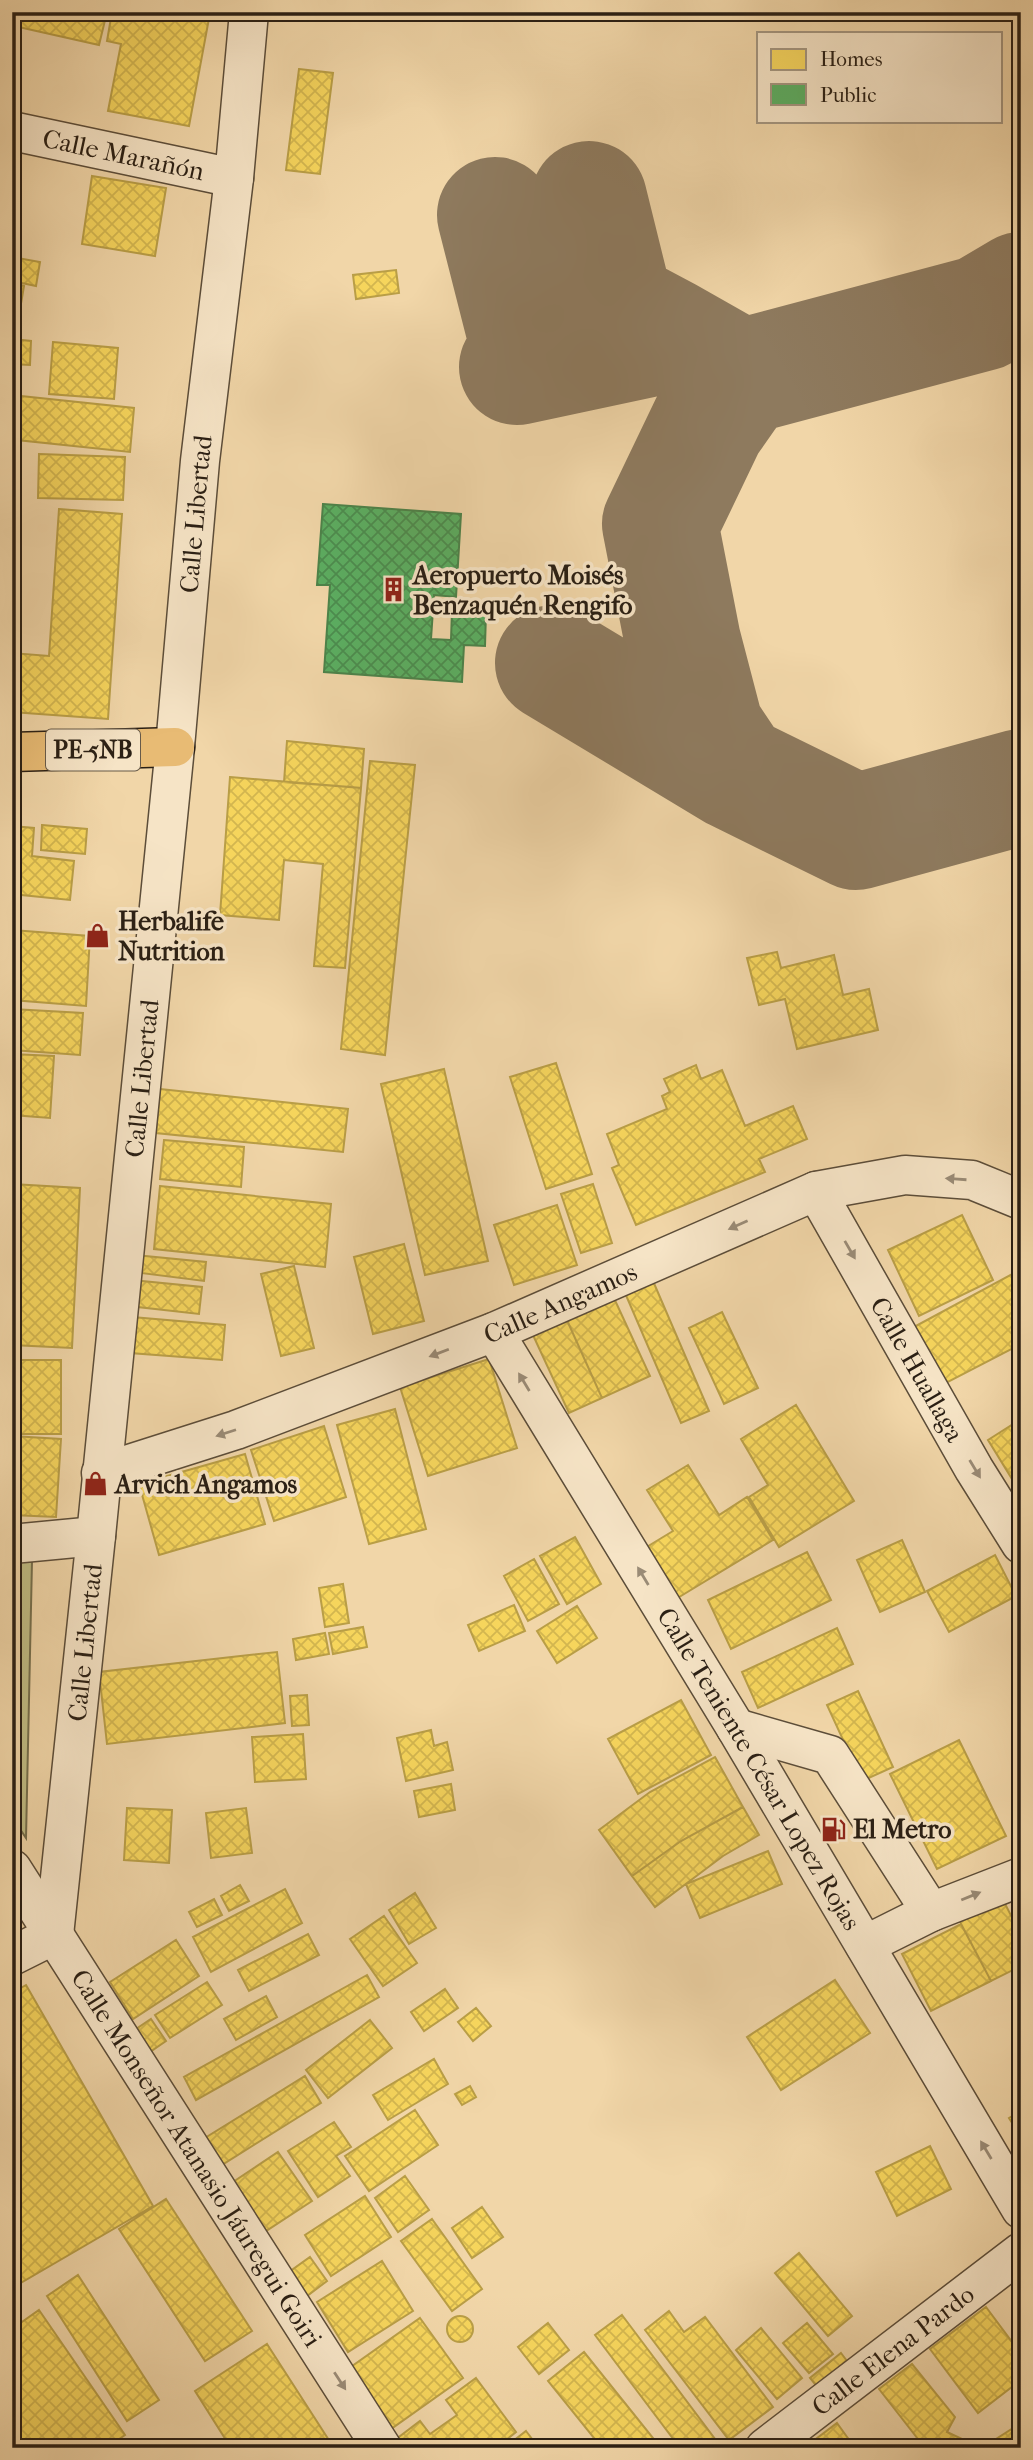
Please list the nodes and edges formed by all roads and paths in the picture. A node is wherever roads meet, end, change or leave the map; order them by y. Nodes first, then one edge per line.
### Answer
1 (248, 12) edge
2 (12, 131) edge
3 (234, 178) junction
4 (175, 747) junction
5 (12, 752) edge
6 (816, 1191) junction
7 (1021, 1200) edge
8 (494, 1332) junction
9 (101, 1474) junction
10 (96, 1536) junction
11 (12, 1544) edge
12 (1021, 1544) edge
13 (736, 1728) junction
14 (12, 1869) edge
15 (1021, 1877) edge
16 (931, 1912) junction
17 (54, 1935) junction
18 (865, 1945) junction
19 (12, 1955) edge
20 (1021, 2208) edge
21 (1021, 2252) edge
22 (382, 2448) edge
23 (765, 2448) edge

1 - 3 street, Calle Libertad
2 - 3 street, Calle Marañón
3 - 4 street, Calle Libertad
4 - 5 highway, PE-5NB
4 - 9 street, Calle Libertad
7 -> 6 street, Calle Angamos
6 -> 8 street, Calle Angamos
6 -> 12 street, Calle Huallaga
8 -> 9 street, Calle Angamos
13 -> 8 street, Calle Teniente César Lopez Rojas
9 - 10 street, Calle Libertad
10 - 11 street
10 - 17 street, Calle Libertad
13 - 16 street
13 - 18 street, Calle Teniente César Lopez Rojas
14 - 17 street, Calle Monseñor Atanasio Jáuregui Goiri
16 -> 15 street
16 - 18 street
17 - 19 street
17 -> 22 street, Calle Monseñor Atanasio Jáuregui Goiri
20 -> 18 street, Calle Teniente César Lopez Rojas
21 - 23 street, Calle Elena Pardo

